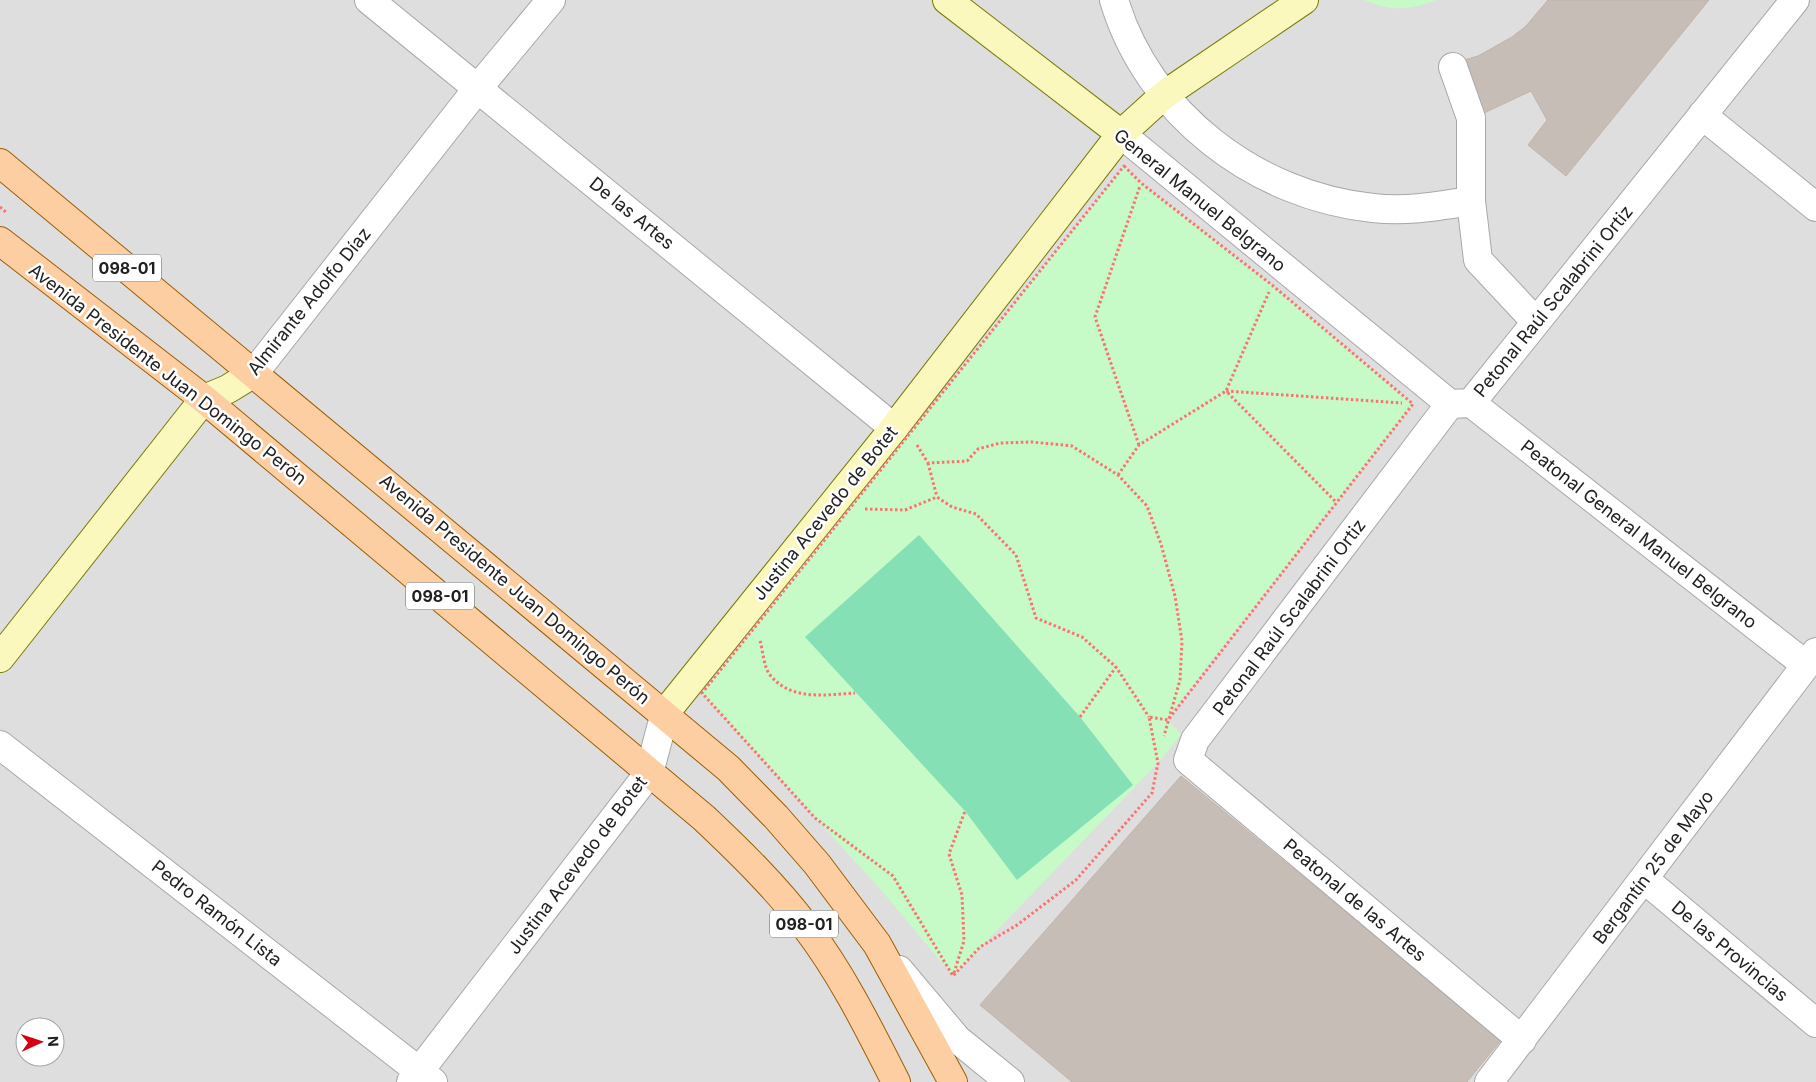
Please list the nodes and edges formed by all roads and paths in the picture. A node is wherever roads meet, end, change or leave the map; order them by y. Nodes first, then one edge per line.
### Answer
1 (369, 0) edge
2 (551, 0) edge
3 (947, 0) edge
4 (1114, 0) edge
5 (1304, 0) edge
6 (1794, 0) edge
7 (1453, 67) dead end
8 (478, 88) junction
9 (1164, 95) junction
10 (1702, 115) junction
11 (1120, 134) junction
12 (0, 163) edge
13 (1141, 183) junction
14 (1471, 201) junction
15 (1816, 207) edge
16 (0, 241) edge
17 (1272, 285) junction
18 (1536, 322) junction
19 (254, 373) junction
20 (1226, 390) junction
21 (204, 399) junction
22 (1413, 404) junction
23 (1460, 404) junction
24 (902, 431) junction
25 (1139, 444) junction
26 (928, 463) junction
27 (1118, 475) junction
28 (937, 497) junction
29 (1335, 502) junction
30 (850, 508) junction
31 (756, 626) junction
32 (0, 658) edge
33 (1116, 666) junction
34 (1809, 670) edge
35 (855, 694) dead end
36 (665, 713) junction
37 (1080, 717) dead end
38 (1149, 717) junction
39 (1168, 720) junction
40 (0, 745) edge
41 (1162, 746) dead end
42 (1160, 754) dead end
43 (1188, 760) joint
44 (1158, 763) junction
45 (648, 773) junction
46 (965, 811) dead end
47 (1644, 878) junction
48 (878, 944) junction
49 (953, 976) junction
50 (1816, 1023) edge
51 (1522, 1040) junction
52 (421, 1078) edge
53 (896, 1082) edge
54 (953, 1082) edge
55 (1010, 1082) edge
56 (1489, 1082) edge

1 - 8 street, De las Artes
2 - 8 street, Almirante Adolfo Díaz
3 - 11 street, General Manuel Belgrano
4 - 9 street
5 - 9 street, Justina Acevedo de Botet
6 - 10 street, Petonal Raúl Scalabrini Ortiz
7 - 14 street
8 - 19 street, Almirante Adolfo Díaz
8 - 24 street, De las Artes
9 - 11 street, Justina Acevedo de Botet
9 - 14 street
10 - 15 street
10 - 18 street, Petonal Raúl Scalabrini Ortiz
11 - 23 street, General Manuel Belgrano
11 - 24 street, Justina Acevedo de Botet
12 - 19 main road, Avenida Presidente Juan Domingo Perón / 098-01
13 - 17 path
13 - 24 path
13 - 25 path
14 - 18 street
16 - 21 main road, Avenida Presidente Juan Domingo Perón / 098-01
17 - 20 path
17 - 22 path
18 - 23 street, Petonal Raúl Scalabrini Ortiz
19 - 21 street, Almirante Adolfo Díaz
19 - 36 main road, Avenida Presidente Juan Domingo Perón / 098-01
20 - 22 path
20 - 25 path
20 - 29 path
21 - 32 street, Almirante Adolfo Díaz
21 - 45 main road, Avenida Presidente Juan Domingo Perón / 098-01
22 - 29 path
23 - 34 street, Peatonal General Manuel Belgrano
23 - 43 street, Petonal Raúl Scalabrini Ortiz
24 - 26 path
24 - 30 path
24 - 36 street, Justina Acevedo de Botet
25 - 27 path
26 - 27 path
26 - 28 path
27 - 39 path
28 - 30 path
28 - 33 path
29 - 39 path
30 - 31 path
31 - 35 path
31 - 49 path
33 - 37 path
33 - 38 path
34 - 47 street, Bergantín 25 de Mayo
36 - 45 street, Justina Acevedo de Botet
36 - 48 main road, Avenida Presidente Juan Domingo Perón / 098-01
38 - 39 path
38 - 44 path
39 - 41 path
40 - 52 street, Pedro Ramón Lista
42 - 44 path
43 - 51 street, Peatonal de las Artes
44 - 49 path
45 - 52 street, Justina Acevedo de Botet
45 - 53 main road, Avenida Presidente Juan Domingo Perón / 098-01
46 - 49 path
47 - 50 street, De las Provincias
47 - 51 street, Bergantín 25 de Mayo
48 - 54 main road, Avenida Presidente Juan Domingo Perón / 098-01
48 - 55 street
51 - 56 street, Bergantín 25 de Mayo

